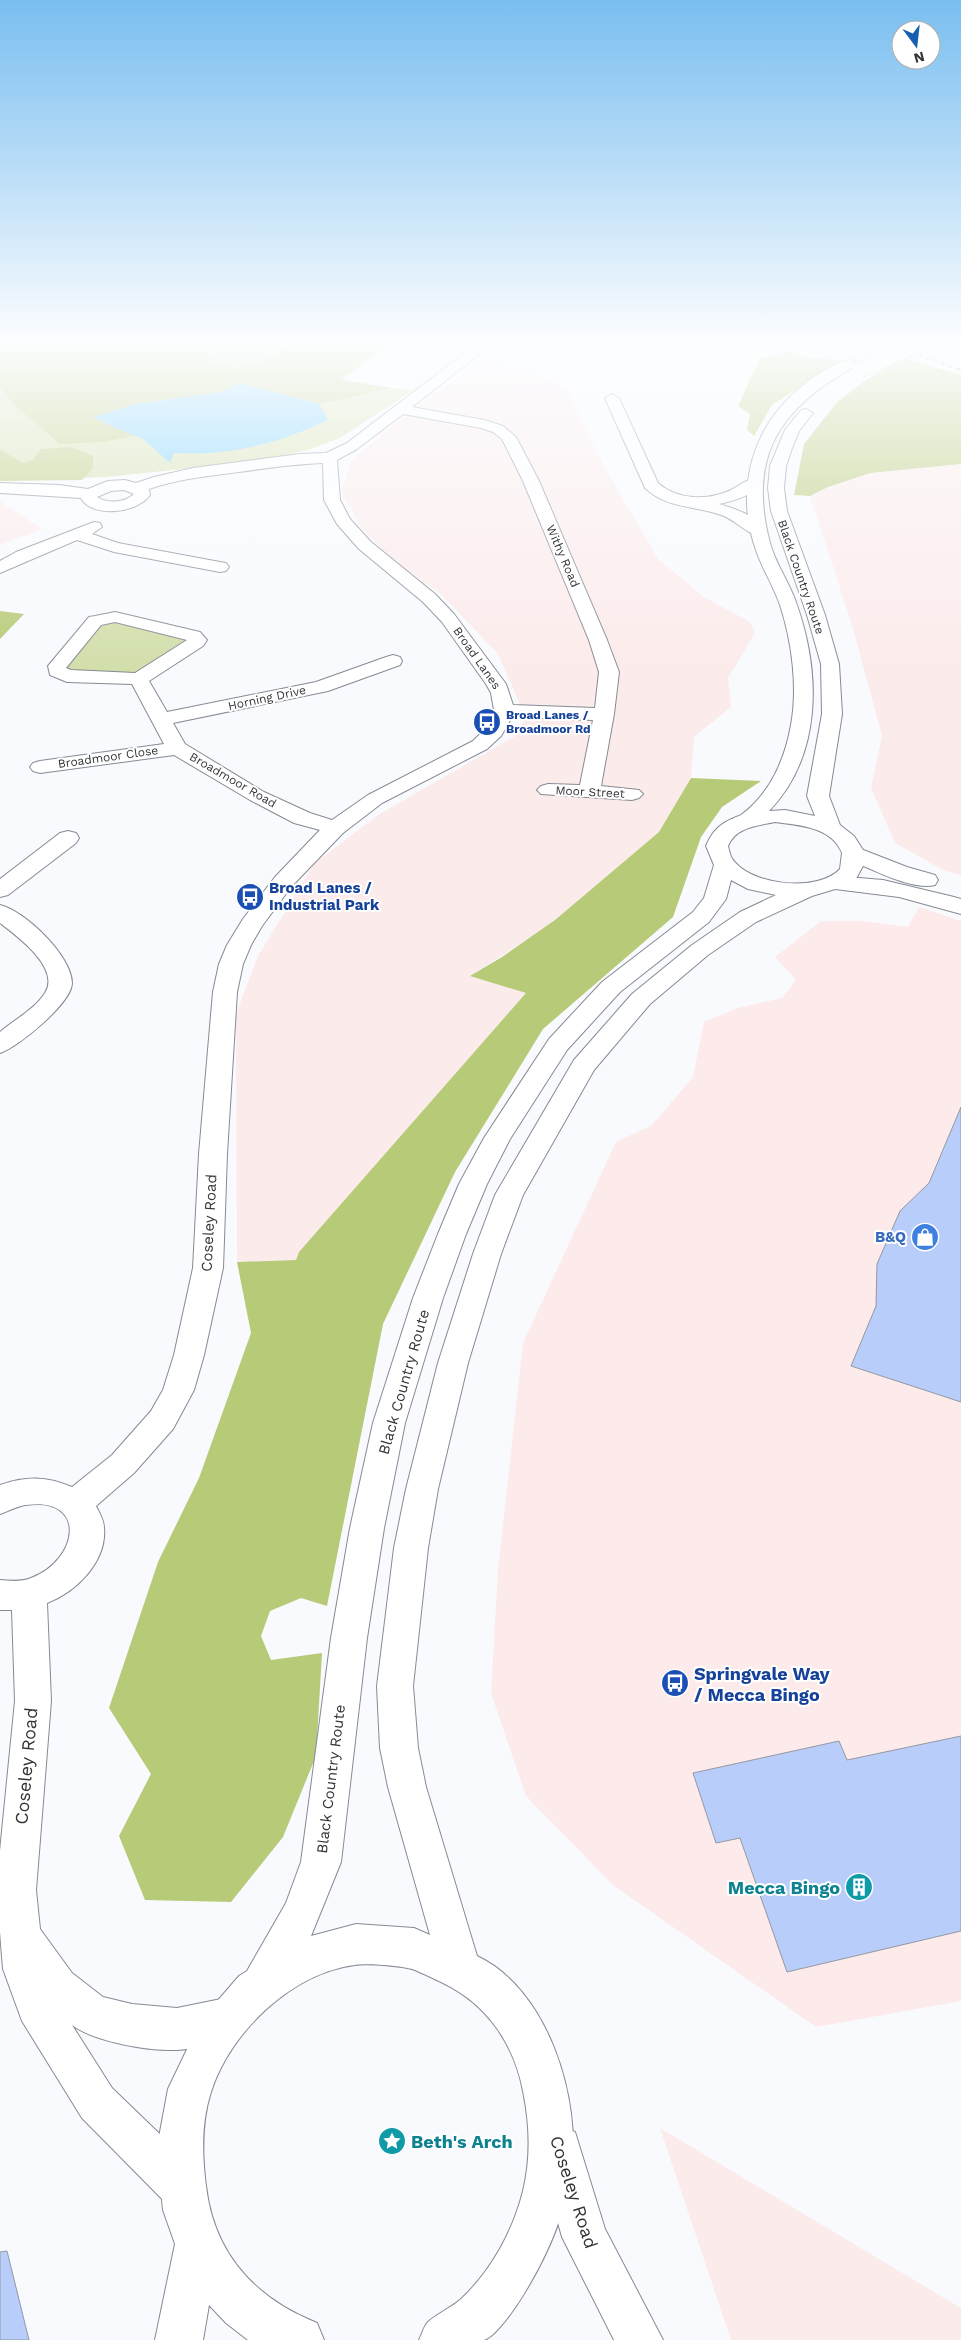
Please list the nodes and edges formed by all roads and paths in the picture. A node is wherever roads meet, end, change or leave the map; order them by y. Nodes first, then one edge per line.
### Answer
1 (348, 448) edge
2 (514, 448) edge
3 (635, 448) edge
4 (763, 448) edge
5 (785, 448) edge
6 (329, 458) junction
7 (754, 483) junction
8 (0, 488) edge
9 (138, 488) junction
10 (90, 494) junction
11 (682, 502) junction
12 (115, 506) junction
13 (759, 531) junction
14 (76, 534) junction
15 (220, 567) dead end
16 (0, 568) edge
17 (393, 661) dead end
18 (139, 679) junction
19 (505, 711) junction
20 (604, 714) junction
21 (161, 719) junction
22 (177, 748) junction
23 (40, 767) dead end
24 (548, 790) dead end
25 (589, 792) junction
26 (632, 794) dead end
27 (748, 820) junction
28 (335, 828) junction
29 (831, 829) junction
30 (68, 838) dead end
31 (853, 853) junction
32 (724, 866) junction
33 (834, 883) junction
34 (0, 890) edge
35 (961, 890) edge
36 (804, 891) junction
37 (961, 907) edge
38 (0, 912) edge
39 (0, 1045) edge
40 (0, 1500) edge
41 (75, 1504) junction
42 (15, 1594) edge
43 (22, 1938) junction
44 (460, 1967) junction
45 (263, 1982) junction
46 (226, 2019) junction
47 (552, 2122) junction
48 (180, 2185) junction
49 (198, 2245) junction
50 (447, 2339) edge
51 (179, 2340) edge
52 (300, 2340) edge
53 (639, 2340) edge

1 - 6 main road
2 - 20 main road, Withy Road
3 - 11 main road
4 - 7 main road, Black Country Route
5 - 29 main road, Black Country Route
6 - 9 main road
6 - 19 main road, Broad Lanes
7 - 11 main road
7 - 13 main road, Black Country Route
8 - 10 main road
9 - 10 main road
9 - 12 main road
10 - 12 main road
11 - 13 main road
12 - 14 main road
13 - 27 main road, Black Country Route
14 - 15 main road
14 - 16 main road
17 - 21 main road, Horning Drive
18 - 18 main road
18 - 21 main road, Broadmoor Road
19 - 20 main road
19 - 28 main road
20 - 25 main road, Withy Road
21 - 22 main road, Broadmoor Road
22 - 23 main road, Broadmoor Close
22 - 28 main road, Broadmoor Road
24 - 25 main road, Moor Street
25 - 26 main road, Moor Street
27 - 29 main road
27 - 32 main road
28 - 41 main road, Coseley Road
29 - 31 main road
30 - 34 main road
31 - 33 main road
31 - 35 main road
32 - 36 main road
32 - 45 main road, Black Country Route
33 - 36 main road
33 - 37 main road
36 - 44 main road
38 - 39 main road
40 - 41 main road
41 - 42 main road
42 - 43 main road, Coseley Road
43 - 46 main road, Coseley Road
43 - 48 main road, Coseley Road
44 - 45 main road
44 - 47 main road
45 - 46 main road
46 - 48 main road
47 - 50 main road
47 - 53 main road, Coseley Road
48 - 49 main road
49 - 51 main road
49 - 52 main road

